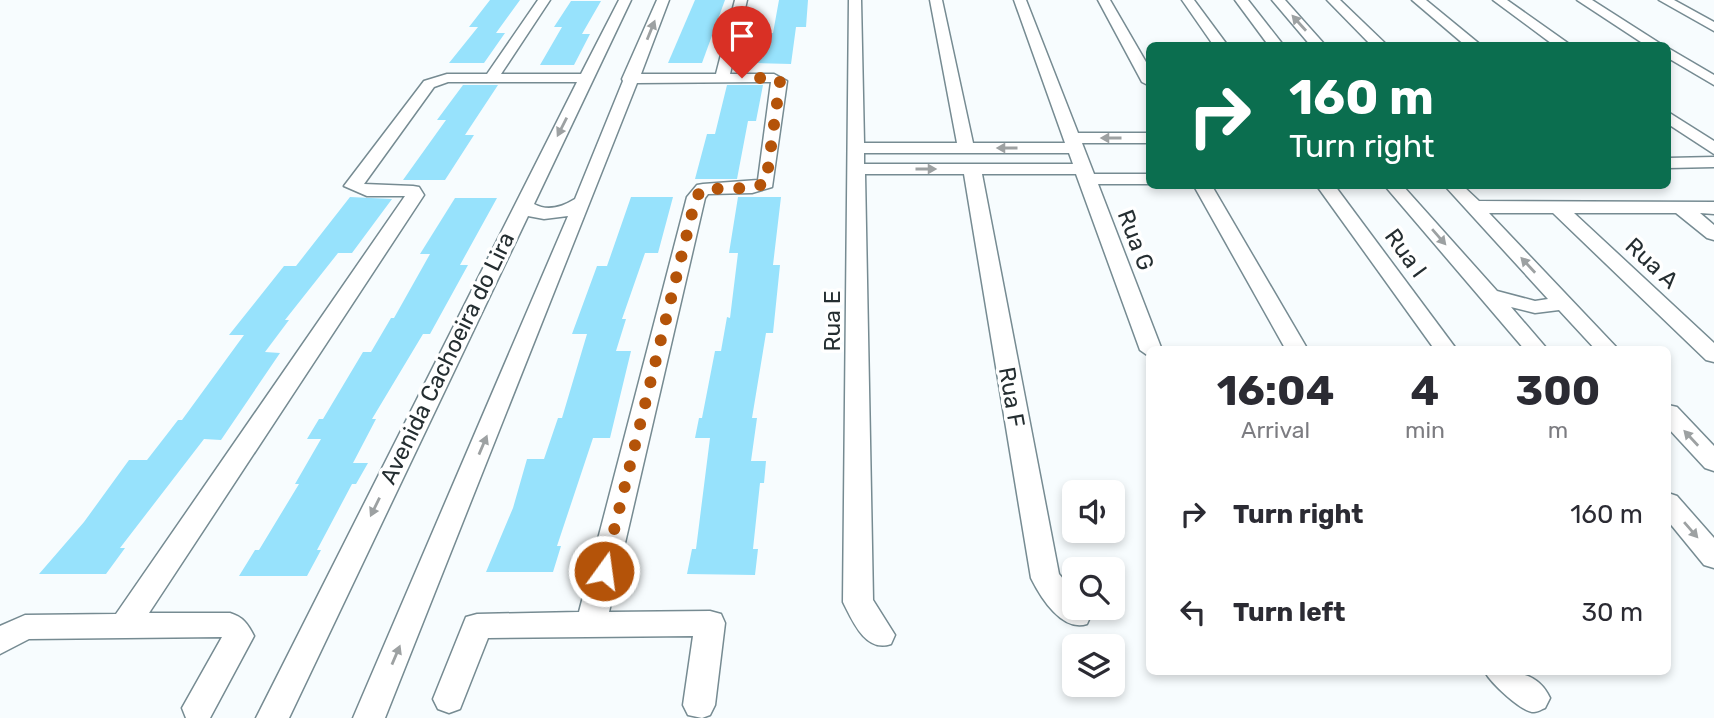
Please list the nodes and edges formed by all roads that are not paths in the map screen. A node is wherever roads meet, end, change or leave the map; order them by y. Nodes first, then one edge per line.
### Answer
1 (544, 0) edge
2 (625, 0) edge
3 (663, 0) edge
4 (741, 0) edge
5 (855, 0) edge
6 (936, 0) edge
7 (1020, 0) edge
8 (1104, 0) edge
9 (1188, 0) edge
10 (1241, 0) edge
11 (1278, 0) edge
12 (1333, 0) edge
13 (1418, 0) edge
14 (1499, 0) edge
15 (1583, 0) edge
16 (1665, 0) edge
17 (1714, 27) edge
18 (1219, 42) edge
19 (1274, 42) edge
20 (1316, 42) edge
21 (1377, 42) edge
22 (1470, 42) edge
23 (1559, 42) edge
24 (1651, 42) edge
25 (1671, 54) edge
26 (614, 68) junction
27 (1146, 75) edge
28 (491, 78) junction
29 (722, 78) junction
30 (1714, 81) edge
31 (1671, 119) edge
32 (1146, 138) edge
33 (1074, 143) junction
34 (1714, 149) edge
35 (858, 158) junction
36 (969, 159) junction
37 (1714, 162) edge
38 (1671, 163) edge
39 (1084, 174) junction
40 (1146, 179) edge
41 (1204, 189) edge
42 (1328, 189) edge
43 (1397, 189) edge
44 (1457, 189) edge
45 (583, 202) junction
46 (523, 204) junction
47 (1473, 207) junction
48 (1557, 207) junction
49 (1681, 208) junction
50 (1714, 208) edge
51 (1714, 234) edge
52 (1554, 293) junction
53 (1490, 295) junction
54 (1149, 346) edge
55 (1295, 346) edge
56 (1443, 346) edge
57 (1534, 346) edge
58 (1604, 346) edge
59 (1714, 355) edge
60 (1671, 416) edge
61 (1714, 462) edge
62 (1671, 507) edge
63 (1714, 557) edge
64 (1062, 598) edge
65 (592, 623) junction
66 (124, 626) junction
67 (880, 635) dead end
68 (0, 641) edge
69 (1505, 675) edge
70 (1534, 698) dead end
71 (449, 699) dead end
72 (699, 705) dead end
73 (198, 708) dead end
74 (273, 718) edge
75 (369, 718) edge

1 - 28 street
2 - 26 street, Avenida Cachoeira do Lira
26 -> 3 street, Avenida Cachoeira do Lira
4 - 29 street
5 - 35 street, Rua E
6 - 36 street
7 - 33 street, Rua G
8 - 27 street
9 - 18 street
10 - 19 street
20 -> 11 street
12 - 21 street
13 - 22 street
14 - 23 street
15 - 24 street
16 - 17 street
25 - 30 street
26 - 28 street
26 - 29 street
26 - 45 street, Avenida Cachoeira do Lira
26 -> 46 street, Avenida Cachoeira do Lira
28 - 66 street
29 - 65 street
31 - 34 street
32 -> 33 street
33 -> 36 street
33 - 39 street, Rua G
35 - 36 street
35 - 67 street, Rua E
36 - 39 street
36 - 64 street, Rua F
37 - 38 street
39 - 40 street
39 - 54 street, Rua G
41 - 55 street
42 - 56 street, Rua I
43 -> 53 street
44 - 47 street
45 - 46 street
75 -> 45 street, Avenida Cachoeira do Lira
46 -> 74 street, Avenida Cachoeira do Lira
47 - 48 street
52 -> 47 street
48 - 49 street
48 - 59 street, Rua A
49 - 50 street
49 - 51 street
52 - 53 street
52 - 58 street
53 - 57 street
61 -> 60 street
62 -> 63 street
65 - 71 street
65 - 72 street
66 - 68 street
66 - 73 street
69 - 70 street

